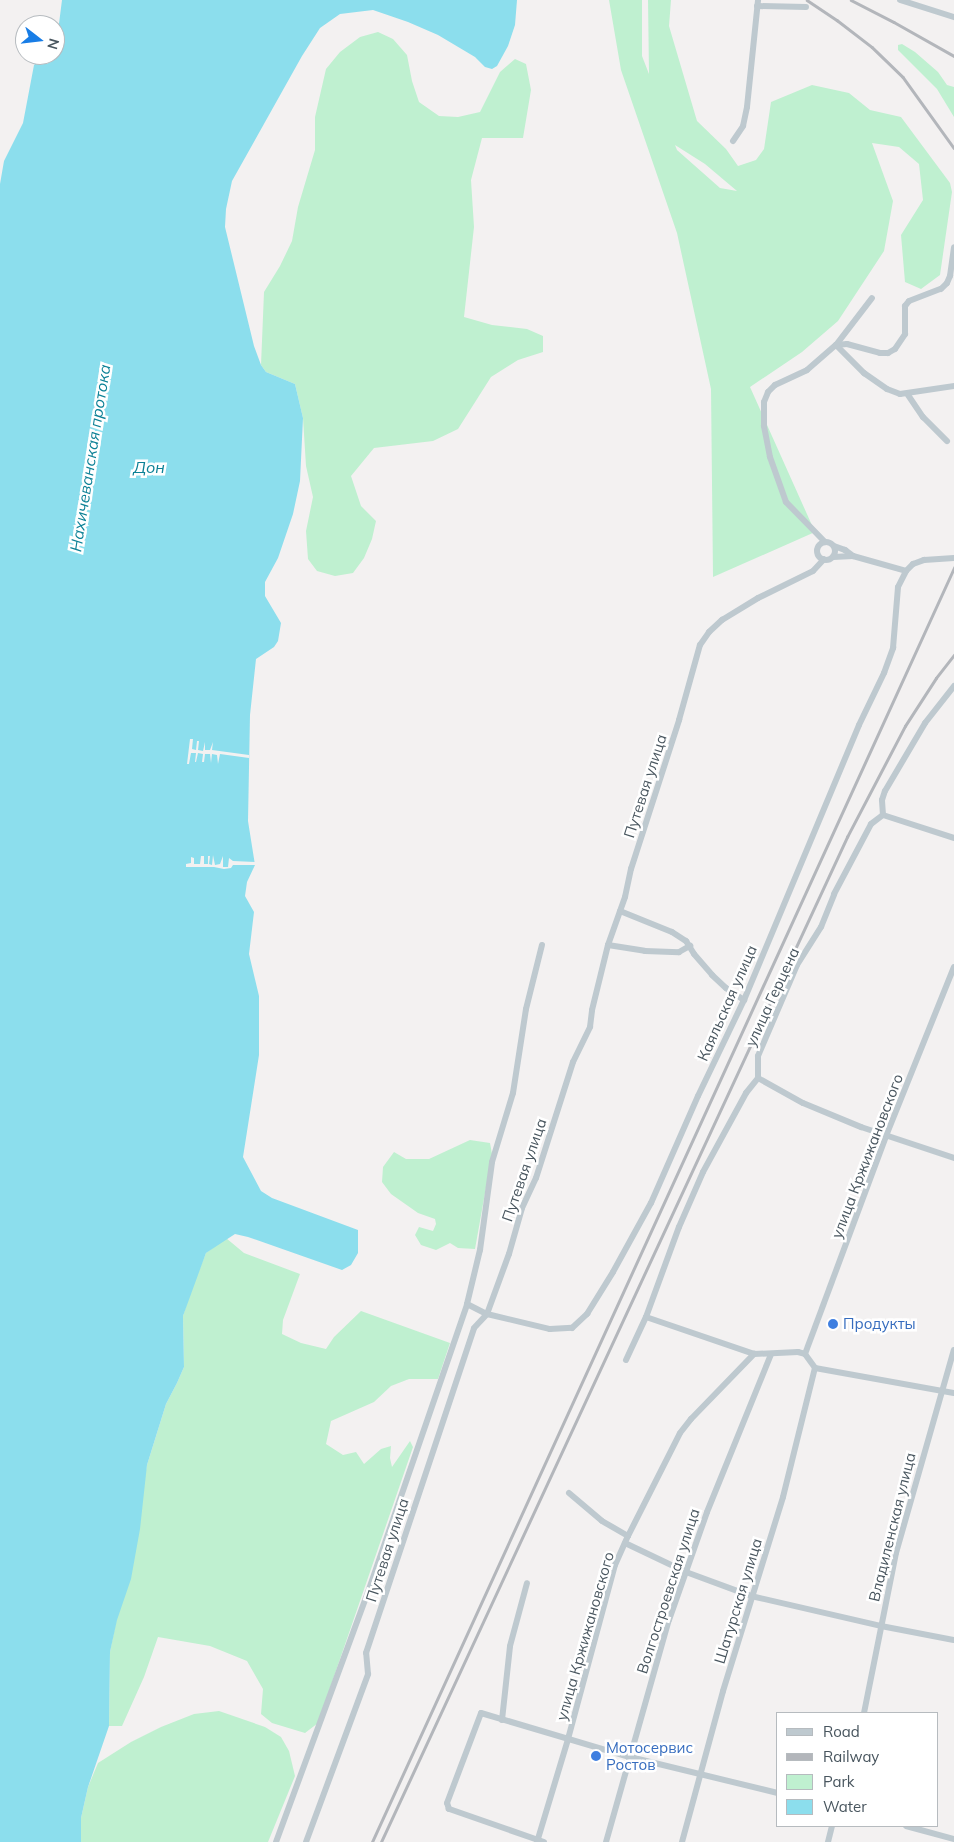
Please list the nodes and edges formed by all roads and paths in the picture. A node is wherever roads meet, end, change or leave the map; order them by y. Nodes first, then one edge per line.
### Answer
1 (900, 0) edge
2 (757, 3) edge
3 (806, 7) dead end
4 (954, 16) edge
5 (732, 141) dead end
6 (954, 247) edge
7 (872, 298) dead end
8 (836, 345) junction
9 (954, 386) edge
10 (908, 394) junction
11 (947, 441) dead end
12 (825, 542) junction
13 (834, 546) junction
14 (833, 556) junction
15 (853, 556) junction
16 (954, 558) edge
17 (824, 559) junction
18 (906, 571) junction
19 (954, 686) edge
20 (883, 815) junction
21 (954, 838) edge
22 (620, 911) junction
23 (542, 945) dead end
24 (608, 945) junction
25 (690, 946) junction
26 (954, 967) edge
27 (744, 1000) junction
28 (758, 1078) junction
29 (886, 1136) junction
30 (954, 1158) edge
31 (467, 1304) junction
32 (487, 1314) junction
33 (646, 1318) junction
34 (954, 1350) edge
35 (754, 1354) junction
36 (771, 1354) junction
37 (805, 1354) junction
38 (626, 1360) dead end
39 (815, 1368) junction
40 (943, 1391) junction
41 (954, 1393) edge
42 (569, 1493) dead end
43 (626, 1540) junction
44 (686, 1572) junction
45 (527, 1583) dead end
46 (751, 1596) junction
47 (881, 1626) junction
48 (954, 1640) edge
49 (864, 1712) edge
50 (502, 1720) junction
51 (568, 1739) junction
52 (630, 1757) junction
53 (700, 1776) junction
54 (776, 1794) edge
55 (832, 1827) edge
56 (910, 1827) edge
57 (954, 1838) edge
58 (537, 1841) edge
59 (276, 1842) edge
60 (306, 1842) edge
61 (544, 1842) edge
62 (606, 1842) edge
63 (682, 1842) edge
64 (828, 1842) edge

1 - 4 street
2 - 3 street
2 - 5 street
6 - 8 street
7 - 8 street
8 - 10 street
8 - 12 street
9 - 10 street
10 - 11 street
12 - 13 street, Путевая улица
12 - 17 street
13 - 14 street
13 - 15 street, Путевая улица
14 - 15 street, Путевая улица
14 - 17 street, Путевая улица
15 - 18 street, Путевая улица
16 - 18 street
17 - 22 street, Путевая улица
18 - 27 street, Каяльская улица
19 - 20 street
20 - 21 street
20 - 28 street, улица Герцена
22 - 24 street, Путевая улица
22 - 25 street
23 - 31 street, Путевая улица
24 - 25 street
24 - 32 street, Путевая улица
25 - 27 street
26 - 29 street, улица Кржижановского
27 - 32 street, Каяльская улица
28 - 29 street
28 - 33 street
29 - 30 street
29 - 37 street, улица Кржижановского
31 - 32 street, Каяльская улица
31 - 59 street, Путевая улица
32 - 60 street, Путевая улица
33 - 35 street
33 - 38 street
34 - 40 street, Владиленская улица
35 - 36 street
35 - 43 street, улица Кржижановского
36 - 37 street
36 - 44 street, Волгостроевская улица
37 - 39 street
39 - 40 street
39 - 46 street, Шатурская улица
40 - 41 street
40 - 47 street, Владиленская улица
42 - 43 street
43 - 44 street
43 - 51 street, улица Кржижановского
44 - 46 street
44 - 52 street, Волгостроевская улица
45 - 50 street
46 - 47 street
46 - 53 street, Шатурская улица
47 - 48 street
47 - 49 street, Владиленская улица
50 - 51 street
50 - 58 street
51 - 52 street
51 - 58 street, улица Кржижановского
52 - 53 street
52 - 62 street, Волгостроевская улица
53 - 54 street
53 - 63 street, Шатурская улица
55 - 64 street
56 - 57 street
58 - 61 street

